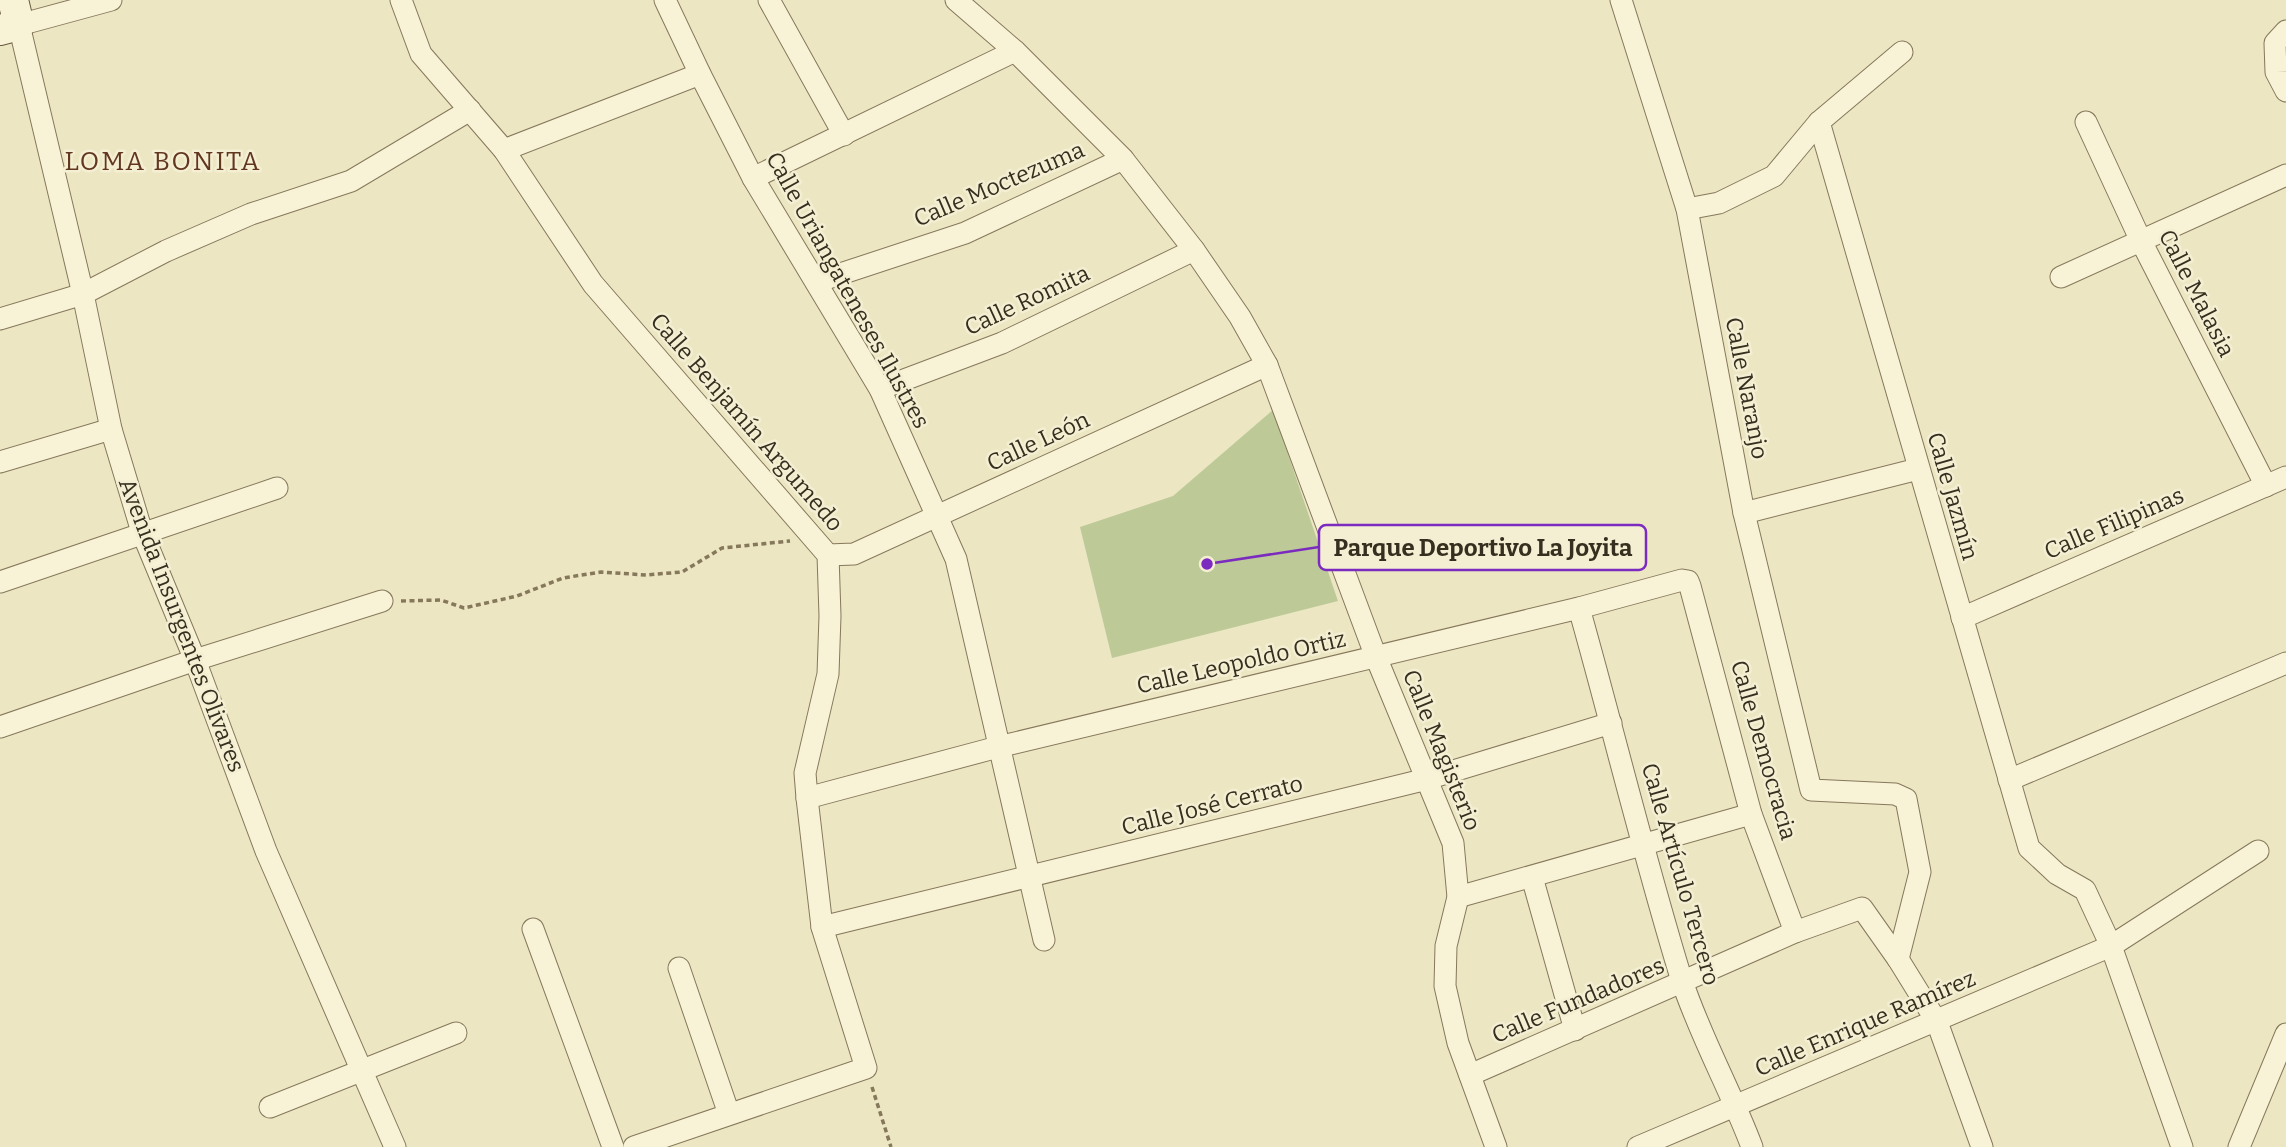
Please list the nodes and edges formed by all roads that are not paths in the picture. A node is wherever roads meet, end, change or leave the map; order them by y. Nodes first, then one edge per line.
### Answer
1 (111, 0) edge
2 (401, 0) edge
3 (665, 0) edge
4 (769, 0) edge
5 (956, 0) edge
6 (1621, 0) edge
7 (11, 18) edge
8 (2286, 32) edge
9 (1015, 51) junction
10 (1902, 52) dead end
11 (700, 74) junction
12 (2286, 91) edge
13 (470, 110) junction
14 (1819, 122) junction
15 (2086, 122) dead end
16 (844, 135) junction
17 (504, 150) junction
18 (1123, 159) junction
19 (2286, 175) edge
20 (754, 177) junction
21 (1687, 209) junction
22 (2141, 241) junction
23 (1194, 250) junction
24 (2060, 277) dead end
25 (816, 282) junction
26 (83, 294) junction
27 (0, 319) edge
28 (1267, 365) junction
29 (880, 390) junction
30 (111, 429) junction
31 (0, 462) edge
32 (1918, 470) junction
33 (2286, 477) edge
34 (2266, 486) junction
35 (277, 488) dead end
36 (1744, 513) junction
37 (939, 516) junction
38 (142, 532) junction
39 (828, 555) junction
40 (1688, 581) joint
41 (0, 582) edge
42 (382, 601) road end
43 (1579, 608) junction
44 (1962, 618) junction
45 (1376, 657) junction
46 (195, 660) junction
47 (2286, 663) edge
48 (1611, 723) junction
49 (0, 727) edge
50 (998, 747) junction
51 (1427, 779) junction
52 (2009, 780) junction
53 (807, 798) junction
54 (1751, 814) junction
55 (1644, 845) junction
56 (2258, 851) dead end
57 (1029, 877) junction
58 (1532, 877) junction
59 (1458, 897) junction
60 (822, 927) junction
61 (533, 929) dead end
62 (1795, 932) junction
63 (1044, 940) dead end
64 (2111, 946) junction
65 (1898, 959) junction
66 (679, 968) dead end
67 (1683, 983) junction
68 (1937, 1022) junction
69 (1575, 1030) junction
70 (456, 1033) dead end
71 (2286, 1034) edge
72 (362, 1071) junction
73 (1470, 1075) junction
74 (1736, 1106) junction
75 (270, 1107) dead end
76 (729, 1114) junction
77 (395, 1147) edge
78 (613, 1147) edge
79 (634, 1147) edge
80 (1496, 1147) edge
81 (1638, 1147) edge
82 (1752, 1147) edge
83 (1982, 1147) edge
84 (2182, 1147) edge
85 (2239, 1147) edge

1 - 7 street
2 - 13 street, Calle Benjamín Argumedo
3 - 11 street, Calle Uriangateneses Ilustres
4 - 16 street
5 - 9 street, Calle Magisterio
6 - 21 street, Calle Naranjo
7 - 26 street, Avenida Insurgentes Olivares
8 - 12 street
9 - 16 street
9 - 18 street, Calle Magisterio
10 - 14 street
11 - 17 street
11 - 20 street, Calle Uriangateneses Ilustres
13 - 17 street, Calle Benjamín Argumedo
13 - 26 street
14 - 21 street
14 - 32 street, Calle Jazmín
15 - 22 street, Calle Malasia
16 - 20 street
17 - 39 street, Calle Benjamín Argumedo
18 - 23 street, Calle Magisterio
18 - 25 street, Calle Moctezuma
19 - 22 street
20 - 25 street, Calle Uriangateneses Ilustres
21 - 36 street, Calle Naranjo
22 - 24 street
22 - 34 street, Calle Malasia
23 - 28 street, Calle Magisterio
23 - 29 street, Calle Romita
25 - 29 street, Calle Uriangateneses Ilustres
26 - 27 street
26 - 30 street, Avenida Insurgentes Olivares
28 - 37 street, Calle León
28 - 45 street, Calle Magisterio
29 - 37 street, Calle Uriangateneses Ilustres
30 - 31 street
30 - 38 street, Avenida Insurgentes Olivares
32 - 36 street
32 - 44 street, Calle Jazmín
33 - 34 street, Calle Filipinas
34 - 44 street, Calle Filipinas
35 - 38 street
36 - 65 street, Calle Naranjo
37 - 39 street, Calle León
37 - 50 street, Calle Uriangateneses Ilustres
38 - 41 street
38 - 46 street, Avenida Insurgentes Olivares
39 - 53 street, Calle Benjamín Argumedo
40 - 43 street, Calle Leopoldo Ortiz
40 - 54 street, Calle Democracia
42 - 46 street
43 - 45 street, Calle Leopoldo Ortiz
43 - 48 street, Calle Artículo Tercero
44 - 52 street, Calle Jazmín
45 - 50 street, Calle Leopoldo Ortiz
45 - 51 street, Calle Magisterio
46 - 49 street
46 - 72 street, Avenida Insurgentes Olivares
47 - 52 street
48 - 51 street, Calle José Cerrato
48 - 55 street, Calle Artículo Tercero
50 - 53 street, Calle Leopoldo Ortiz
50 - 57 street, Calle Uriangateneses Ilustres
51 - 57 street, Calle José Cerrato
51 - 59 street, Calle Magisterio
52 - 64 street, Calle Jazmín
53 - 60 street, Calle Benjamín Argumedo
54 - 55 street
54 - 62 street, Calle Democracia
55 - 58 street
55 - 67 street, Calle Artículo Tercero
56 - 64 street, Calle Enrique Ramírez
57 - 60 street, Calle José Cerrato
57 - 63 street, Calle Uriangateneses Ilustres
58 - 59 street
58 - 69 street
59 - 73 street, Calle Magisterio
60 - 76 street, Calle Benjamín Argumedo
61 - 78 street
62 - 65 street, Calle Fundadores
62 - 67 street, Calle Fundadores
64 - 68 street, Calle Enrique Ramírez
64 - 84 street, Calle Jazmín
65 - 68 street
66 - 76 street
67 - 69 street, Calle Fundadores
67 - 74 street, Calle Artículo Tercero
68 - 74 street, Calle Enrique Ramírez
68 - 83 street
69 - 73 street, Calle Fundadores
70 - 72 street
71 - 85 street
72 - 75 street
72 - 77 street, Avenida Insurgentes Olivares
73 - 80 street, Calle Magisterio
74 - 81 street, Calle Enrique Ramírez
74 - 82 street, Calle Artículo Tercero
76 - 79 street

